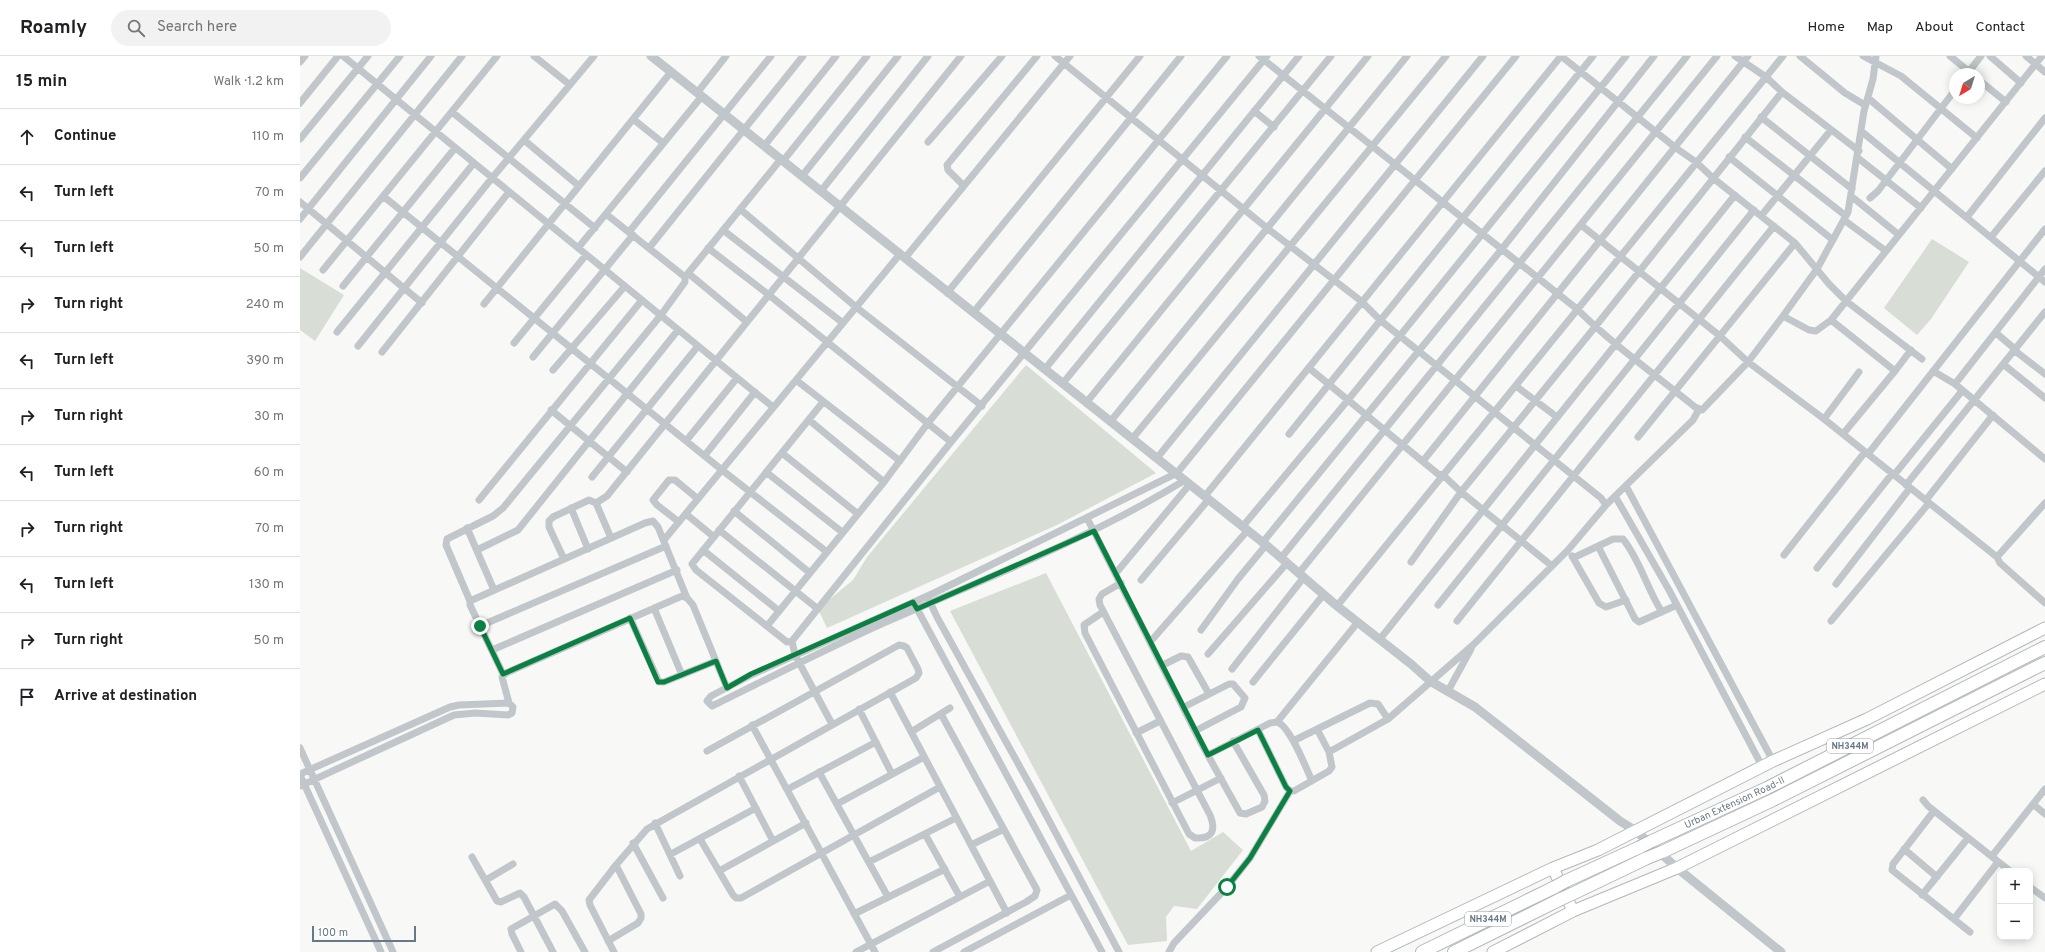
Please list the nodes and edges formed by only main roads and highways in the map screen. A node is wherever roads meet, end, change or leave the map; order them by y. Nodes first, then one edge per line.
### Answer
1 (2045, 628) edge
2 (2045, 647) edge
3 (2045, 663) edge
4 (2045, 684) edge
5 (1553, 868) junction
6 (1573, 911) junction
7 (1377, 952) edge
8 (1422, 952) edge
9 (1454, 952) edge
10 (1493, 952) edge

1 - 5 main road
2 - 8 highway, Urban Extension Road-II / NH344M, bridge
3 - 9 highway, Urban Extension Road-II / NH344M, bridge
4 - 6 main road
5 - 6 main road
5 - 7 main road
6 - 10 main road

